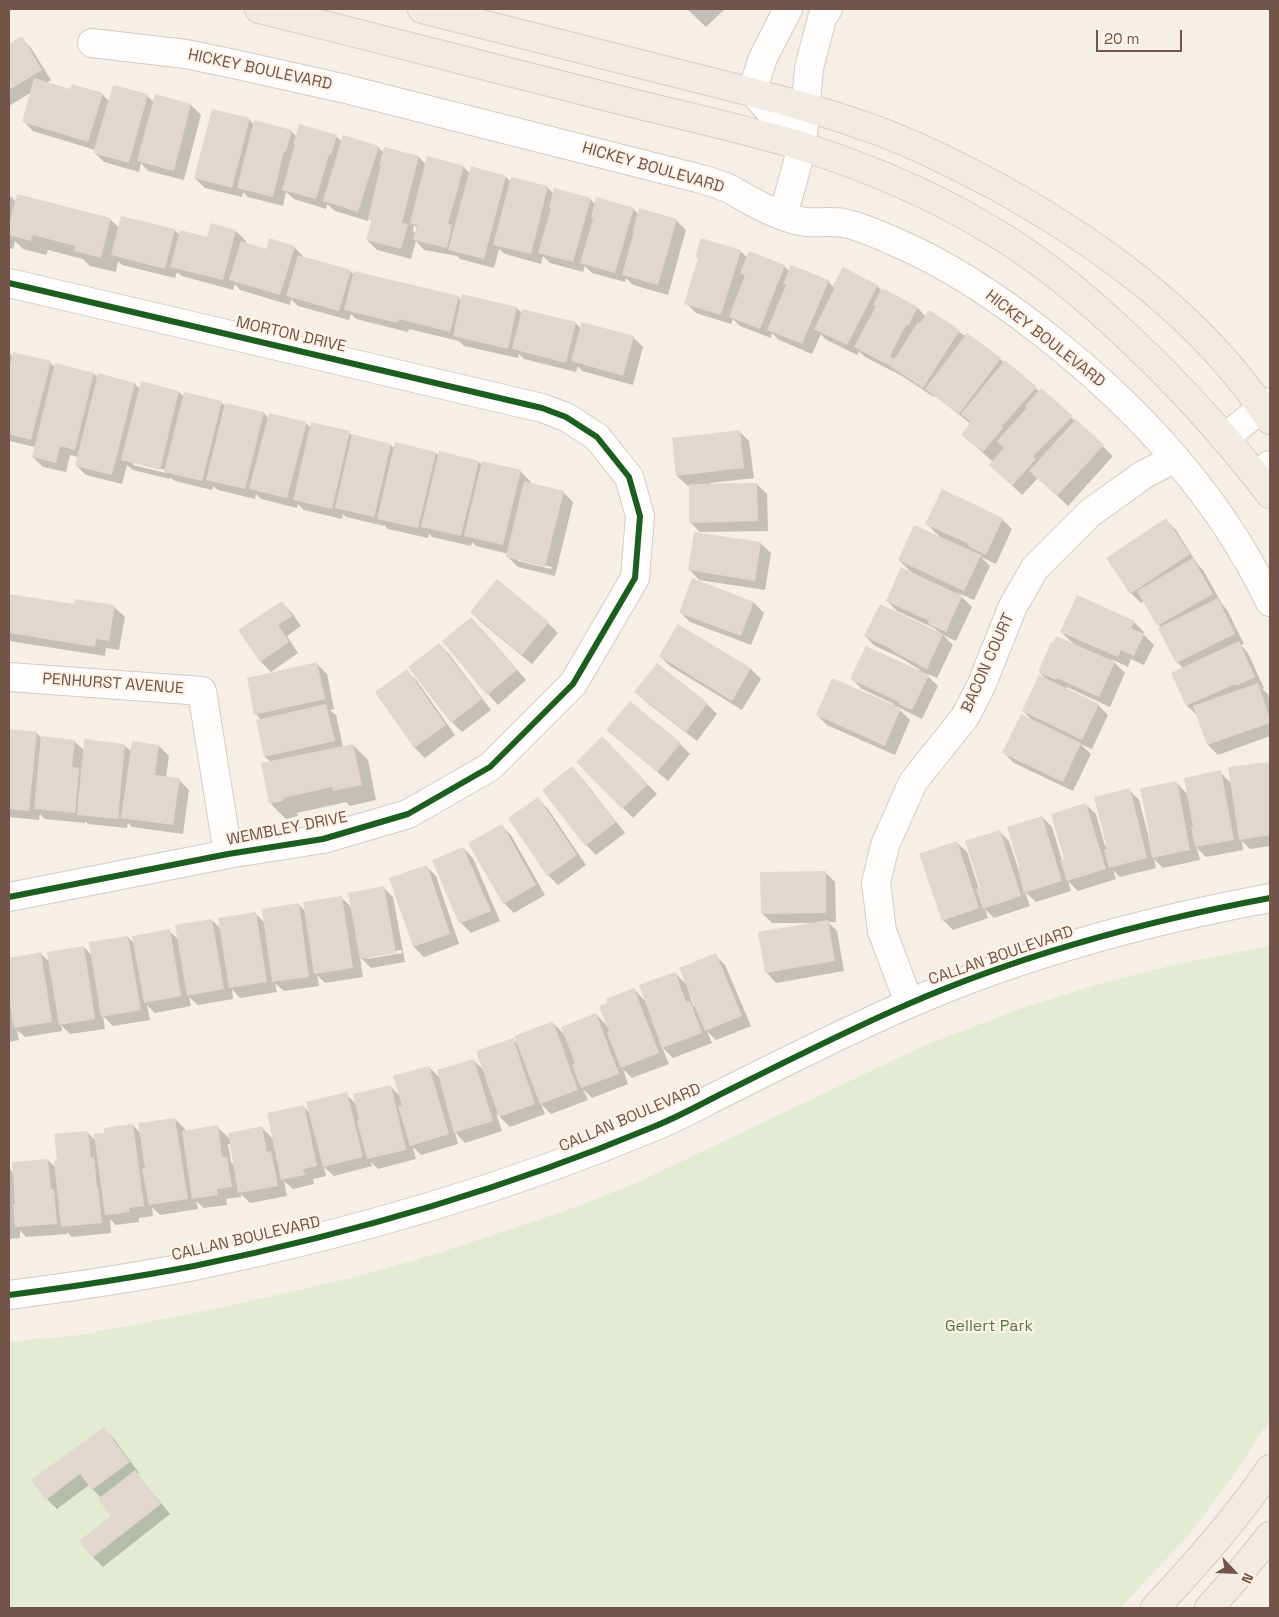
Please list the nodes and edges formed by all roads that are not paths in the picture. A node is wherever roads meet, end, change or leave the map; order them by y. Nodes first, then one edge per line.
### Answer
1 (259, 9) edge
2 (422, 9) edge
3 (788, 9) edge
4 (828, 9) edge
5 (92, 43) dead end
6 (752, 91) junction
7 (806, 107) junction
8 (802, 147) junction
9 (783, 216) junction
10 (9, 283) edge
11 (1268, 410) edge
12 (566, 418) joint
13 (1224, 438) junction
14 (1175, 458) junction
15 (1265, 478) edge
16 (1270, 602) edge
17 (9, 677) edge
18 (228, 854) junction
19 (9, 897) edge
20 (1270, 898) edge
21 (909, 1004) junction
22 (9, 1295) edge
23 (1270, 1469) edge
24 (1270, 1536) edge
25 (1155, 1608) edge
26 (1209, 1608) edge

1 - 8 main road
2 - 6 main road
3 - 6 street
4 - 7 street
5 - 9 street, HICKEY BOULEVARD
6 - 7 main road
6 - 8 street
7 - 8 street
7 - 11 main road
8 - 9 street
8 - 13 main road
9 - 14 street, HICKEY BOULEVARD
10 - 12 street, MORTON DRIVE
11 - 13 street
12 - 18 street, WEMBLEY DRIVE
13 - 15 main road
14 - 16 street, HICKEY BOULEVARD
14 - 21 street, BACON COURT
17 - 18 street, PENHURST AVENUE
18 - 19 street, WEMBLEY DRIVE
20 - 21 street, CALLAN BOULEVARD
21 - 22 street, CALLAN BOULEVARD
23 - 25 main road
24 - 26 main road

